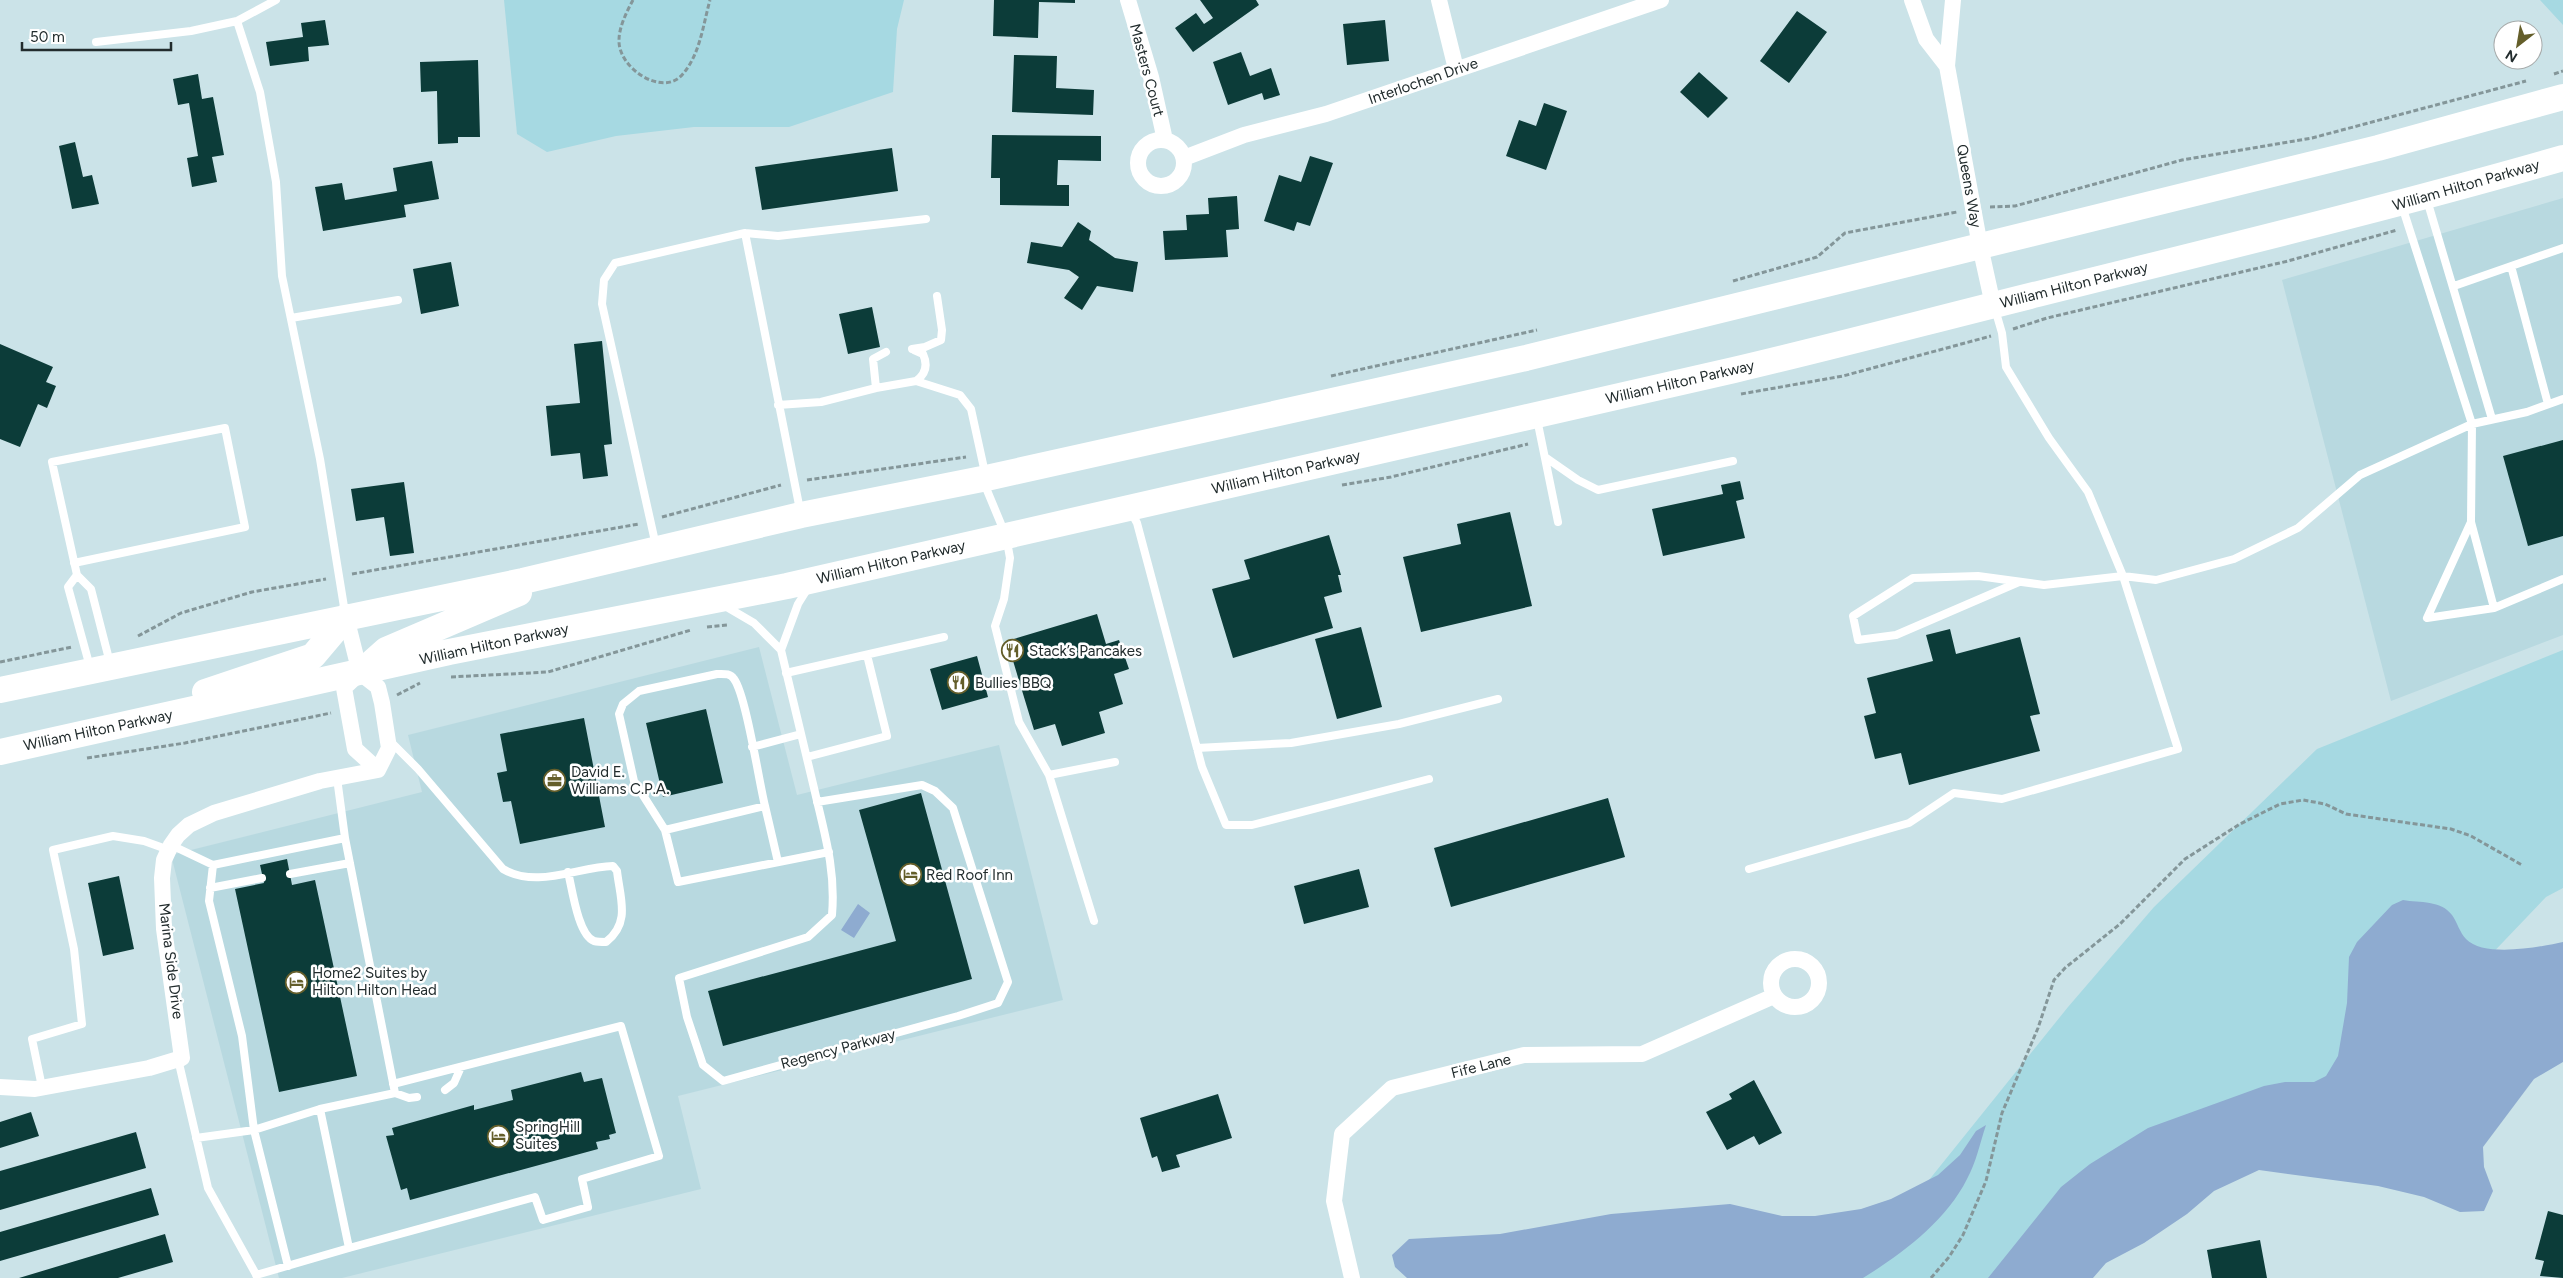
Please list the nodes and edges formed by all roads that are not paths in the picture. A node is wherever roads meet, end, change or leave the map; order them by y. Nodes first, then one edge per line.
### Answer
1 (276, 0) edge
2 (1128, 0) edge
3 (1439, 0) edge
4 (1661, 0) edge
5 (1912, 0) edge
6 (1953, 0) edge
7 (237, 21) junction
8 (96, 42) dead end
9 (1947, 66) junction
10 (1456, 69) junction
11 (2563, 98) edge
12 (1165, 140) junction
13 (1184, 158) junction
14 (2563, 158) edge
15 (2427, 197) junction
16 (2401, 204) junction
17 (926, 219) dead end
18 (745, 233) junction
19 (1980, 246) junction
20 (2563, 248) edge
21 (2511, 266) junction
22 (2454, 286) junction
23 (937, 296) dead end
24 (398, 300) dead end
25 (1993, 305) junction
26 (291, 318) junction
27 (886, 352) dead end
28 (916, 381) junction
29 (876, 388) junction
30 (2563, 398) edge
31 (2548, 404) junction
32 (778, 405) junction
33 (1536, 415) junction
34 (2492, 419) junction
35 (2472, 424) junction
36 (1545, 457) junction
37 (1733, 461) dead end
38 (984, 470) junction
39 (1128, 508) junction
40 (801, 515) junction
41 (1558, 522) dead end
42 (2471, 522) junction
43 (1006, 536) junction
44 (656, 548) junction
45 (74, 563) junction
46 (586, 564) junction
47 (77, 575) junction
48 (2123, 576) junction
49 (2563, 579) edge
50 (814, 580) junction
51 (2019, 582) junction
52 (711, 600) junction
53 (2494, 608) junction
54 (346, 617) junction
55 (944, 637) dead end
56 (781, 650) junction
57 (867, 655) junction
58 (94, 664) junction
59 (360, 673) junction
60 (786, 673) junction
61 (0, 690) edge
62 (1498, 699) dead end
63 (0, 701) edge
64 (801, 734) junction
65 (69, 737) junction
66 (388, 739) junction
67 (752, 747) junction
68 (1197, 748) junction
69 (0, 752) edge
70 (806, 757) junction
71 (1115, 762) dead end
72 (378, 770) junction
73 (1049, 775) junction
74 (337, 778) junction
75 (1429, 779) dead end
76 (817, 802) junction
77 (765, 806) junction
78 (665, 830) junction
79 (345, 838) junction
80 (170, 847) junction
81 (829, 852) junction
82 (778, 862) junction
83 (350, 864) junction
84 (213, 865) junction
85 (1749, 869) dead end
86 (568, 872) junction
87 (290, 874) dead end
88 (262, 878) dead end
89 (210, 888) junction
90 (1094, 921) dead end
91 (1774, 996) dead end
92 (178, 1059) junction
93 (461, 1067) junction
94 (393, 1084) junction
95 (0, 1087) edge
96 (42, 1088) junction
97 (444, 1090) dead end
98 (395, 1093) junction
99 (417, 1098) dead end
100 (320, 1109) junction
101 (254, 1130) junction
102 (196, 1138) junction
103 (349, 1248) junction
104 (288, 1266) junction
105 (257, 1276) edge
106 (1352, 1278) edge

1 - 7 lane
2 - 12 street, Masters Court
3 - 10 street
4 - 10 street, Interlochen Drive
5 - 9 street, Queens Way
6 - 9 street, Queens Way
7 - 8 lane
7 - 26 lane
9 - 19 street, Queens Way
10 - 13 street, Interlochen Drive
11 - 19 highway
12 - 13 street
12 - 13 street
14 - 15 highway, William Hilton Parkway
15 - 16 highway, William Hilton Parkway
15 - 22 lane
16 - 25 highway, William Hilton Parkway
16 - 35 lane
17 - 18 lane
18 - 32 lane
18 - 44 lane
19 - 25 street, Queens Way
19 - 38 highway
20 - 21 lane
21 - 22 lane
21 - 31 lane
22 - 34 lane
23 - 28 lane
24 - 26 lane
25 - 33 highway, William Hilton Parkway
25 - 48 lane
26 - 54 lane
27 - 29 lane
28 - 29 lane
28 - 38 lane
29 - 32 lane
30 - 31 lane
31 - 34 lane
32 - 40 lane
33 - 36 lane
33 - 39 highway, William Hilton Parkway
34 - 35 lane
35 - 42 lane
35 - 48 lane
36 - 37 lane
36 - 41 lane
38 - 40 highway
38 - 43 lane
39 - 43 highway, William Hilton Parkway
39 - 68 lane
40 - 44 highway
42 - 53 lane
42 - 53 lane
43 - 50 highway, William Hilton Parkway
43 - 73 lane
44 - 46 highway
45 - 45 lane
45 - 47 lane
46 - 54 highway
46 - 59 highway
47 - 58 lane
47 - 58 lane
48 - 51 lane
48 - 85 lane
49 - 53 lane
50 - 52 highway, William Hilton Parkway
50 - 56 lane
51 - 51 lane
52 - 56 lane
52 - 59 highway, William Hilton Parkway
54 - 58 highway
54 - 59 street
54 - 65 highway
55 - 57 lane
56 - 60 lane, Regency Parkway
57 - 60 lane
57 - 70 lane
58 - 61 highway
58 - 63 highway
59 - 65 highway, William Hilton Parkway
59 - 66 street
59 - 72 street
60 - 64 lane, Regency Parkway
62 - 68 lane
64 - 67 lane
64 - 70 lane, Regency Parkway
65 - 69 highway, William Hilton Parkway
66 - 72 street
66 - 86 lane
67 - 77 lane
67 - 78 lane
68 - 75 lane
70 - 76 lane, Regency Parkway
71 - 73 lane
72 - 74 street
73 - 90 lane
74 - 79 lane
74 - 80 street
76 - 81 lane, Regency Parkway
76 - 81 lane, Regency Parkway
77 - 78 lane
77 - 82 lane
78 - 82 lane
79 - 83 lane
79 - 84 lane
80 - 84 lane
80 - 92 street, Marina Side Drive
80 - 96 lane
81 - 82 lane
83 - 87 lane
83 - 94 lane
84 - 89 lane
86 - 86 lane
88 - 89 lane
89 - 101 lane
91 - 106 street, Fife Lane
92 - 96 street
92 - 102 lane
93 - 94 lane
93 - 97 lane
93 - 103 lane
94 - 98 lane
95 - 96 street
98 - 99 lane
98 - 100 lane
100 - 101 lane
100 - 103 lane
101 - 102 lane
101 - 104 lane
102 - 105 lane
103 - 104 lane
104 - 105 lane

